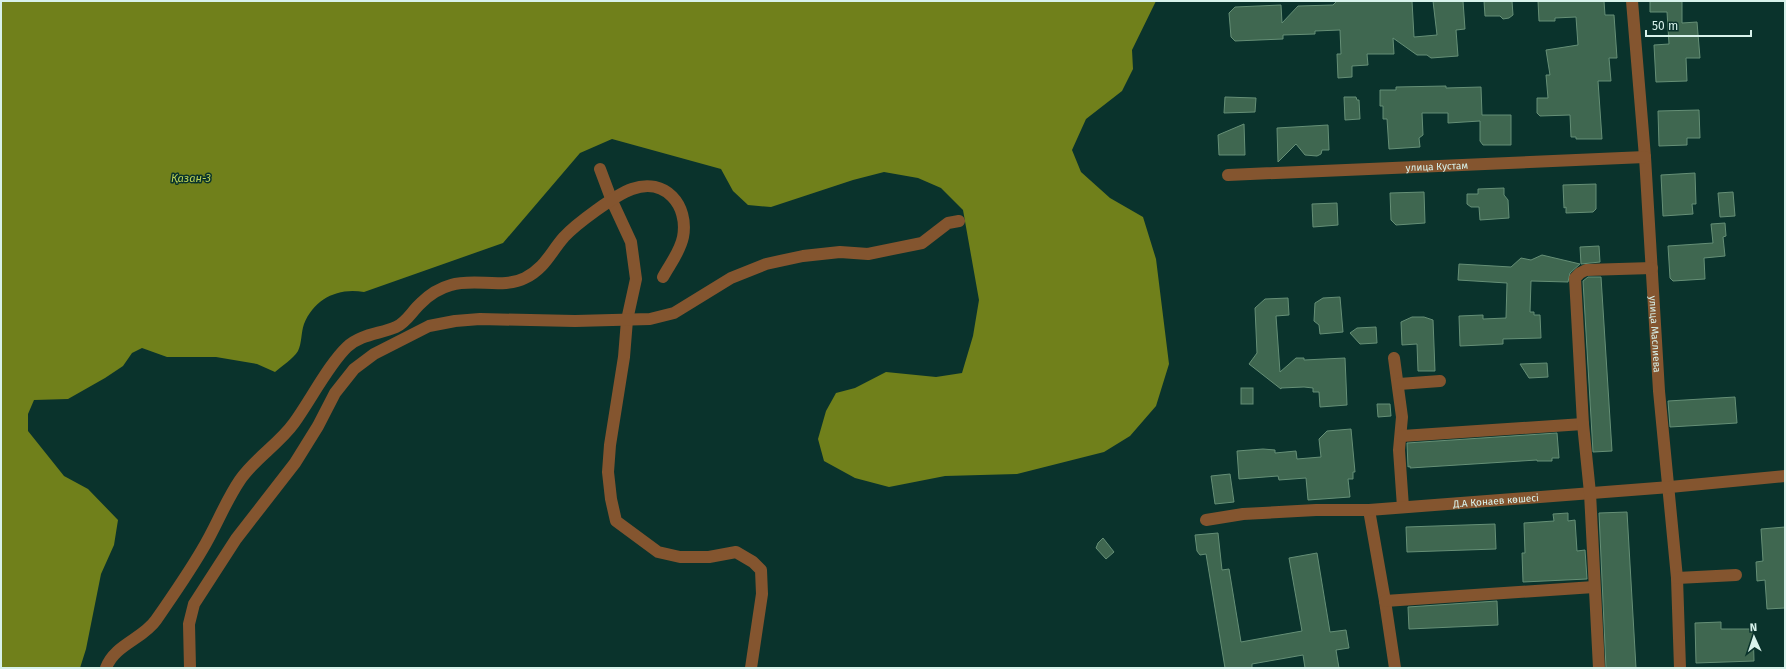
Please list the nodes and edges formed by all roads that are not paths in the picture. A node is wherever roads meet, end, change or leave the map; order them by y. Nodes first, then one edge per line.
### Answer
1 (1632, 1) edge
2 (1645, 157) junction
3 (600, 169) dead end
4 (1228, 175) dead end
5 (612, 201) junction
6 (959, 221) dead end
7 (1652, 268) junction
8 (663, 276) dead end
9 (627, 320) junction
10 (1394, 358) dead end
11 (1440, 381) dead end
12 (1399, 384) junction
13 (1583, 424) junction
14 (1402, 436) junction
15 (1785, 476) edge
16 (1670, 488) junction
17 (1590, 493) junction
18 (1403, 507) junction
19 (1369, 510) junction
20 (1206, 520) dead end
21 (1736, 575) dead end
22 (1677, 578) junction
23 (1594, 587) junction
24 (1386, 601) junction
25 (106, 668) edge
26 (190, 668) edge
27 (751, 668) edge
28 (1394, 668) edge
29 (1598, 668) edge
30 (1680, 668) edge

1 - 2 street, улица Маслиева
2 - 4 street, улица Кустам
2 - 7 street, улица Маслиева
3 - 5 street
5 - 8 street
5 - 9 street
5 - 25 street
6 - 9 street
7 - 13 street
7 - 16 street, улица Маслиева
9 - 26 street
9 - 27 street
10 - 12 street
11 - 12 street
12 - 14 street
13 - 14 street
13 - 17 street
14 - 18 street
15 - 16 street, Д.А Қонаев көшесі
16 - 17 street, Д.А Қонаев көшесі
16 - 22 street, улица Маслиева
17 - 18 street, Д.А Қонаев көшесі
17 - 23 street
18 - 19 street, Д.А Қонаев көшесі
19 - 20 street, Д.А Қонаев көшесі
19 - 24 street
21 - 22 street
22 - 30 street, улица Маслиева
23 - 24 street
23 - 29 street
24 - 28 street

